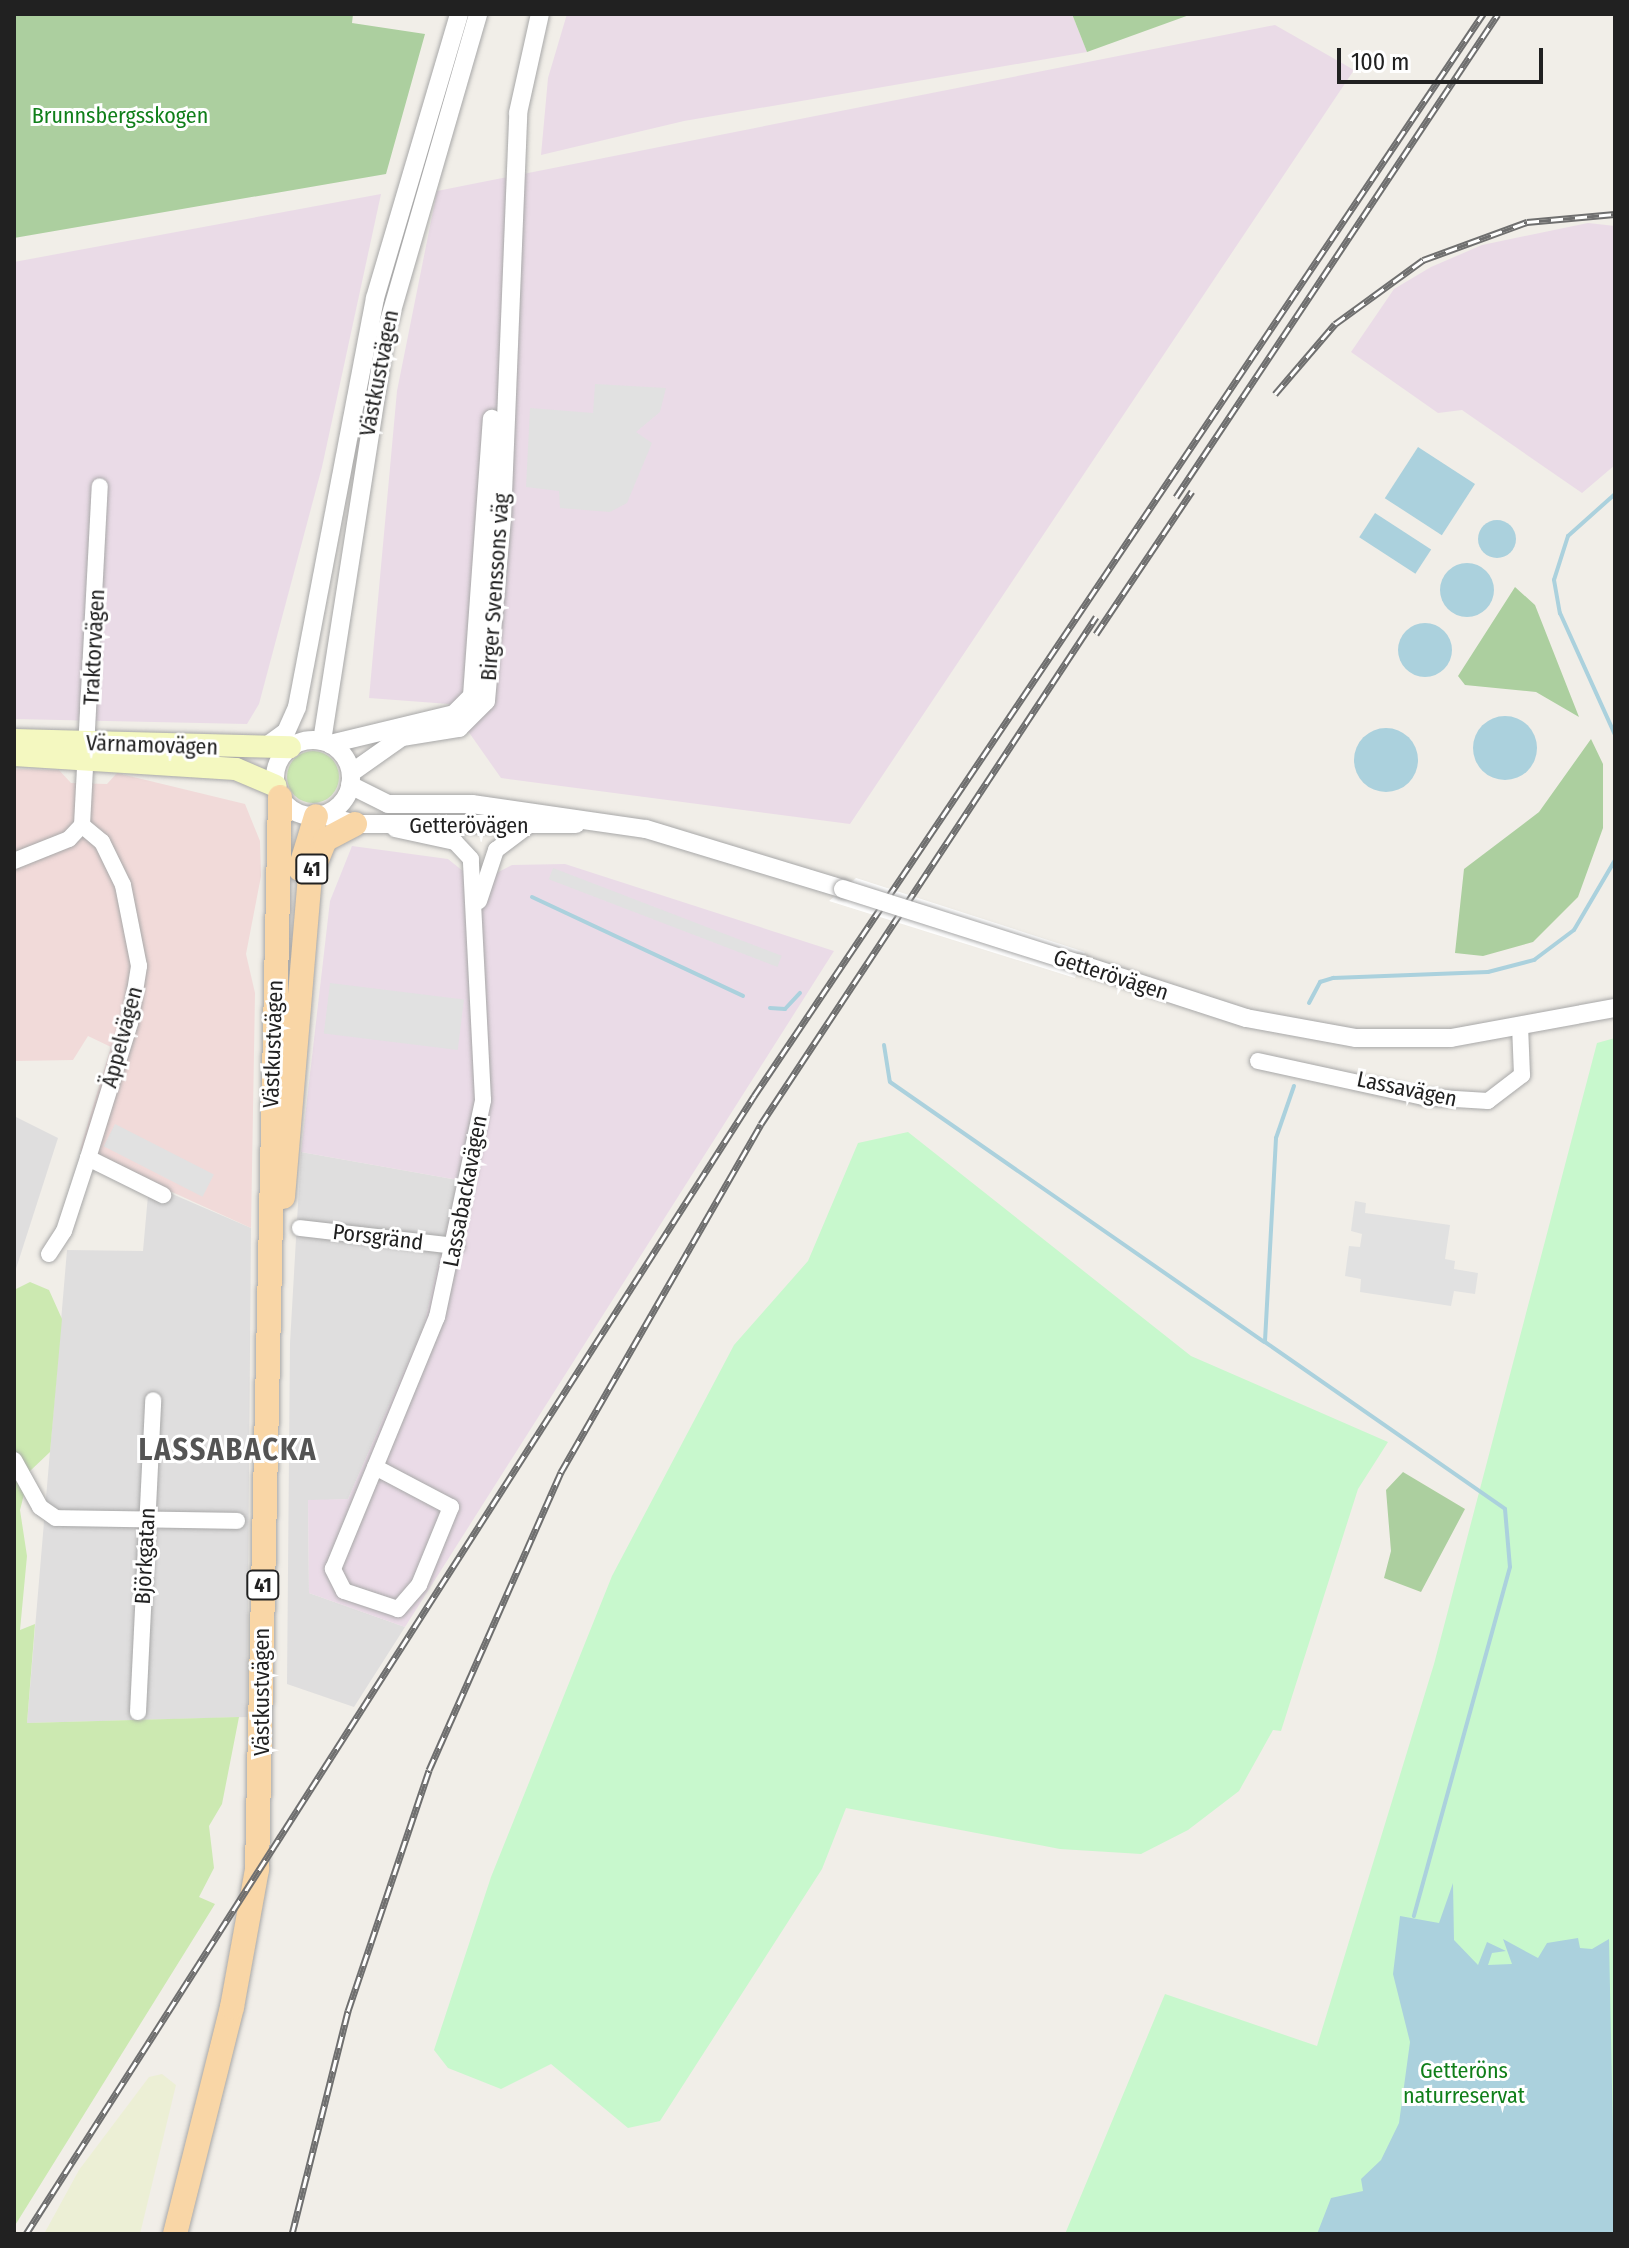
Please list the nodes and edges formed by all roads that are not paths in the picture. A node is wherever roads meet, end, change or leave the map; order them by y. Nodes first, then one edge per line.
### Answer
1 (459, 14) edge
2 (478, 14) edge
3 (540, 14) edge
4 (505, 313) junction
5 (100, 486) dead end
6 (315, 613) junction
7 (14, 740) edge
8 (326, 742) junction
9 (293, 745) junction
10 (265, 747) junction
11 (88, 752) junction
12 (14, 755) edge
13 (156, 763) junction
14 (350, 779) junction
15 (278, 792) junction
16 (319, 815) junction
17 (481, 816) junction
18 (366, 824) junction
19 (619, 824) junction
20 (82, 825) junction
21 (527, 827) junction
22 (281, 841) junction
23 (471, 859) junction
24 (491, 860) junction
25 (14, 861) edge
26 (478, 902) junction
27 (301, 935) junction
28 (1615, 1008) edge
29 (1520, 1025) junction
30 (1258, 1061) dead end
31 (88, 1158) junction
32 (163, 1195) dead end
33 (300, 1228) dead end
34 (456, 1246) junction
35 (49, 1254) dead end
36 (153, 1400) dead end
37 (14, 1460) edge
38 (375, 1467) junction
39 (146, 1521) junction
40 (237, 1521) dead end
41 (138, 1712) dead end
42 (175, 2234) edge
43 (192, 2234) edge

1 - 6 street, Västkustvägen
2 - 8 street, Västkustvägen
3 - 4 street, Birger Svenssons väg
4 - 8 street, Birger Svenssons väg
4 - 14 street, Birger Svenssons väg
5 - 11 street, Traktorvägen
6 - 9 street, Västkustvägen
6 - 10 street, Västkustvägen
7 - 11 main road, Värnamovägen
8 - 9 street
8 - 14 street
9 - 10 main road, Värnamovägen
9 - 15 street, 41
10 - 11 main road, Värnamovägen
11 - 12 main road, Värnamovägen
11 - 13 main road, Värnamovägen
11 - 20 street, Traktorvägen
13 - 15 main road, Värnamovägen
13 - 22 main road, Värnamovägen
14 - 16 street, 41
14 - 17 street, Getterövägen
15 - 16 street
15 - 22 main road, 41
16 - 18 street, Getterövägen
16 - 27 main road, Västkustvägen / 41
17 - 18 street, Getterövägen
17 - 19 street, Getterövägen
17 - 21 street, Getterövägen
17 - 23 street
17 - 24 street
18 - 23 street
18 - 27 main road, Västkustvägen / 41
19 - 21 street, Getterövägen
19 - 29 street, Getterövägen, bridge
20 - 25 street
20 - 31 street, Äppelvägen
21 - 24 street
22 - 42 main road, Västkustvägen / 41
23 - 26 street
24 - 26 street
26 - 34 street, Lassabackavägen
27 - 43 main road, Västkustvägen / 41
28 - 29 street, Getterövägen
29 - 30 street, Lassavägen
31 - 32 street
31 - 35 street, Äppelvägen
33 - 34 street, Porsgränd
34 - 38 street, Lassabackavägen
36 - 39 street, Björkgatan
37 - 39 street
38 - 38 street, Lassabackavägen
39 - 40 street
39 - 41 street, Björkgatan

